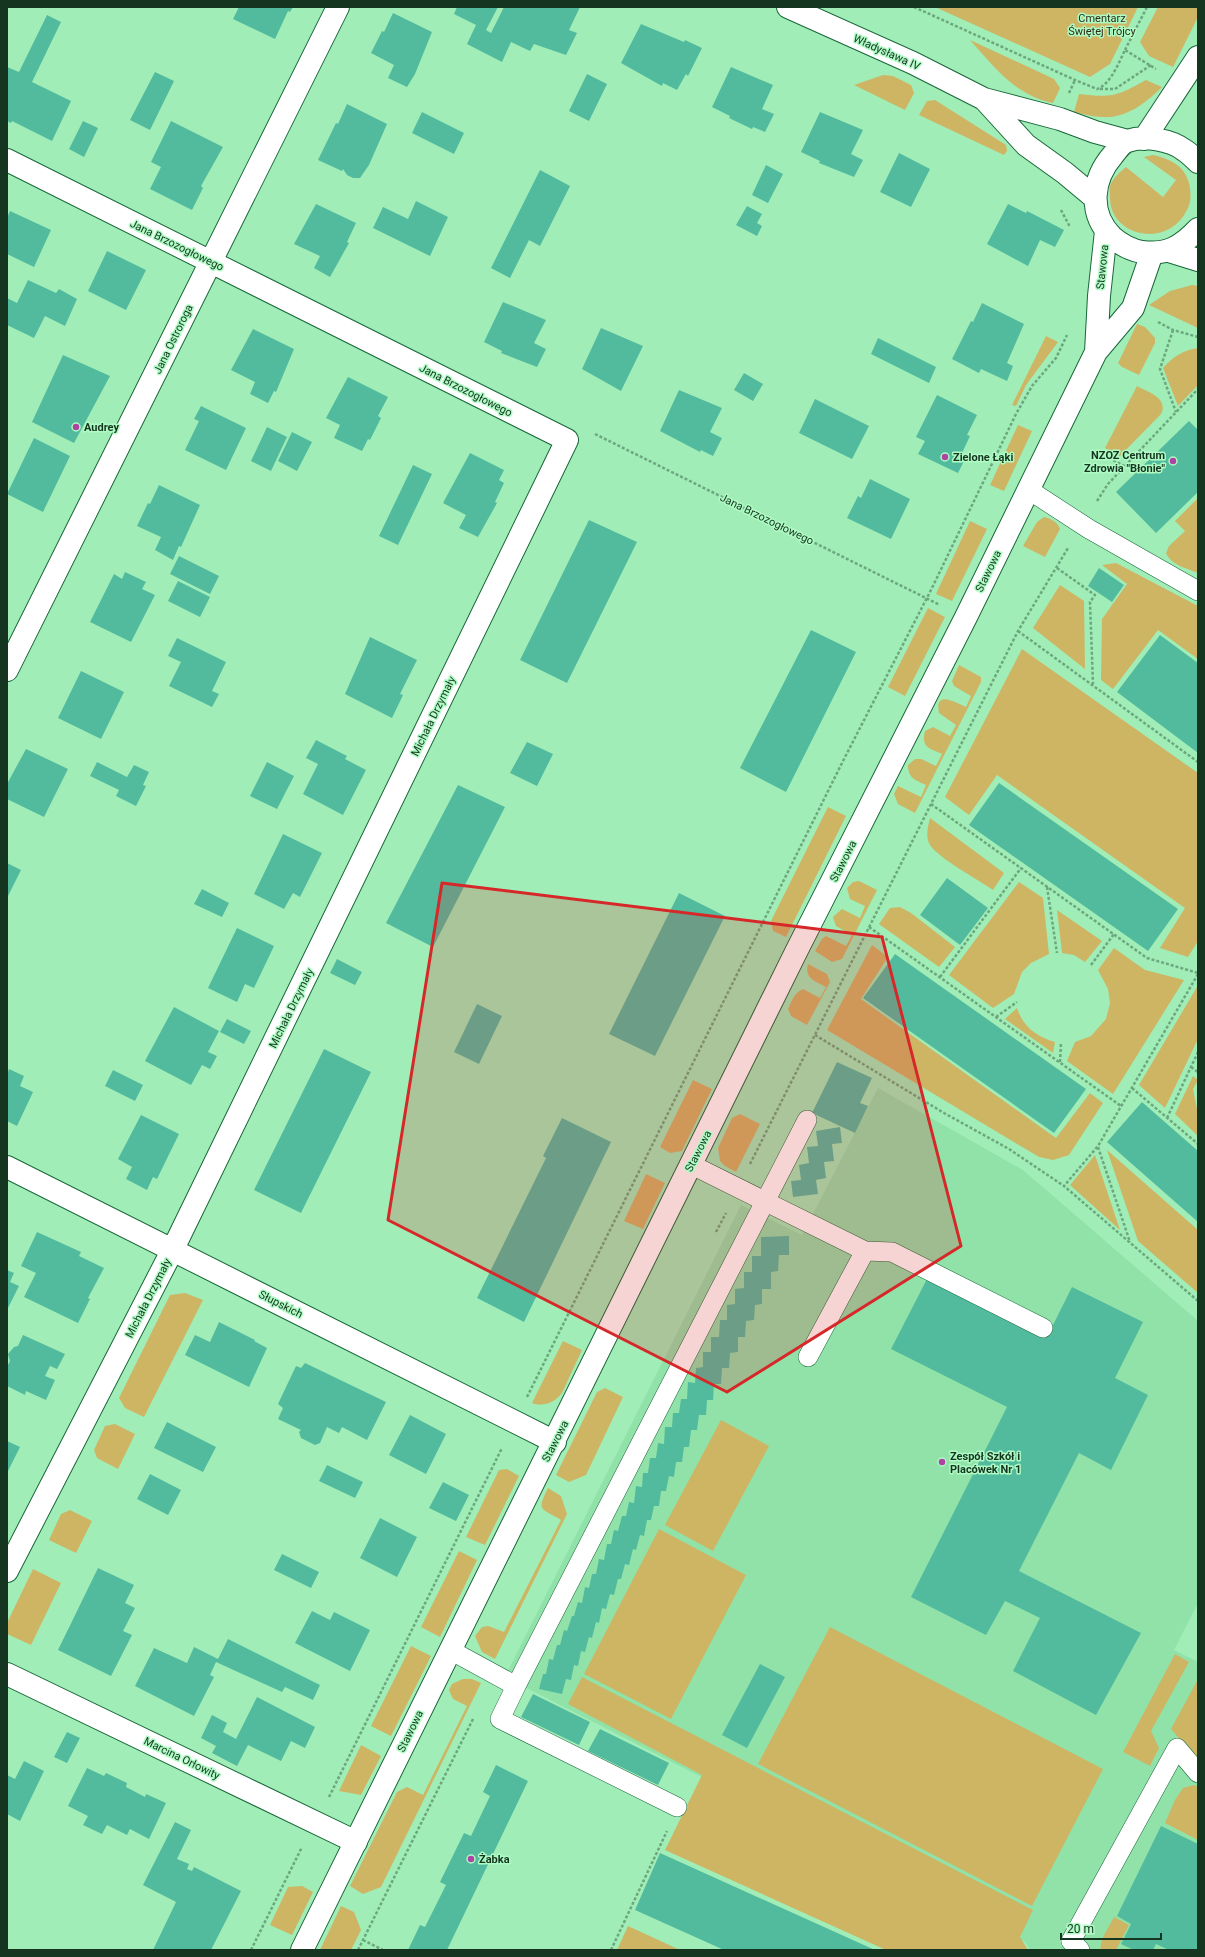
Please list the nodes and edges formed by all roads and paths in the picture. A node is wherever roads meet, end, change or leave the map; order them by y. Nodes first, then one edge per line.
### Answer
1 (338, 7) edge
2 (788, 7) edge
3 (914, 7) edge
4 (1147, 7) edge
5 (1125, 50) junction
6 (1198, 57) edge
7 (1151, 65) junction
8 (1182, 83) junction
9 (1097, 89) junction
10 (984, 99) junction
11 (1136, 140) junction
12 (7, 160) edge
13 (1198, 162) edge
14 (1095, 198) junction
15 (1057, 204) dead end
16 (1071, 229) dead end
17 (1198, 229) edge
18 (1106, 231) junction
19 (1160, 252) junction
20 (1198, 260) edge
21 (211, 262) junction
22 (1070, 328) dead end
23 (1173, 330) dead end
24 (1096, 352) junction
25 (1176, 412) dead end
26 (567, 440) junction
27 (1100, 453) dead end
28 (1124, 466) dead end
29 (1028, 490) junction
30 (1057, 568) dead end
31 (1198, 591) edge
32 (926, 598) junction
33 (1018, 631) dead end
34 (8, 664) edge
35 (1092, 684) junction
36 (1198, 762) edge
37 (931, 804) dead end
38 (1021, 868) junction
39 (1047, 887) junction
40 (869, 927) dead end
41 (1114, 934) junction
42 (1057, 953) dead end
43 (1091, 965) dead end
44 (1198, 974) edge
45 (940, 977) junction
46 (1017, 1002) dead end
47 (996, 1017) junction
48 (815, 1035) dead end
49 (1061, 1043) dead end
50 (1198, 1052) edge
51 (1060, 1062) junction
52 (1191, 1067) junction
53 (1198, 1072) edge
54 (1132, 1088) junction
55 (1121, 1106) junction
56 (1167, 1118) junction
57 (807, 1120) dead end
58 (1198, 1144) edge
59 (1098, 1146) junction
60 (692, 1165) junction
61 (7, 1168) edge
62 (1064, 1186) junction
63 (764, 1200) junction
64 (1130, 1243) junction
65 (173, 1250) junction
66 (864, 1251) junction
67 (1198, 1301) edge
68 (1042, 1328) dead end
69 (808, 1357) dead end
70 (514, 1422) junction
71 (555, 1442) junction
72 (7, 1571) edge
73 (450, 1650) junction
74 (7, 1674) edge
75 (516, 1686) junction
76 (1198, 1773) edge
77 (677, 1807) joint
78 (315, 1822) junction
79 (356, 1842) junction
80 (363, 1940) dead end
81 (251, 1950) edge
82 (302, 1950) edge
83 (383, 1950) edge
84 (611, 1950) edge
85 (1080, 1950) edge

1 - 21 street, Jana Ostroroga
2 - 10 street, Władysława IV
3 - 9 path
4 - 5 path
5 - 7 path
5 - 9 path
6 - 8 street
7 - 8 path
7 - 9 path
8 - 11 street
10 - 11 street, Władysława IV
10 - 14 street, Władysława IV
11 - 13 street, Władysława IV
11 - 14 street
12 - 21 street, Jana Brzozogłowego
14 - 18 street
15 - 16 path
17 - 19 street
18 - 19 street
18 - 24 street, Stawowa
19 - 20 street
19 - 24 street, Stawowa
21 - 26 street, Jana Brzozogłowego
21 - 34 street, Jana Ostroroga
22 - 32 path
23 - 25 path
24 - 29 street, Stawowa
26 - 32 path, Jana Brzozogłowego
26 - 65 street, Michała Drzymały
27 - 28 path
29 - 31 lane
29 - 60 street, Stawowa
30 - 35 path
32 - 70 path
33 - 35 path
35 - 36 path
37 - 38 path
38 - 39 path
38 - 45 path
39 - 41 path
39 - 42 path
40 - 45 path
41 - 43 path
41 - 44 path
44 - 54 path
45 - 47 path
46 - 47 path
47 - 51 path
48 - 62 path
49 - 51 path
50 - 52 path
51 - 55 path
52 - 53 path
52 - 56 path
54 - 55 path
54 - 56 path
55 - 59 path
56 - 58 path
57 - 63 lane
59 - 62 path
59 - 64 path
60 - 63 lane
60 - 71 street, Stawowa
61 - 65 street, Słupskich
62 - 64 path
63 - 66 lane
63 - 75 lane
64 - 67 path
65 - 70 street, Słupskich
65 - 72 street, Michała Drzymały
66 - 68 lane
66 - 69 lane
70 - 71 street, Słupskich
70 - 78 path
71 - 73 street, Stawowa
73 - 75 lane
73 - 79 street, Stawowa
74 - 78 street, Marcina Orłowity
75 - 77 lane
76 - 85 lane
77 - 84 path
78 - 79 street, Marcina Orłowity
78 - 81 path
79 - 82 street, Stawowa
80 - 83 path

